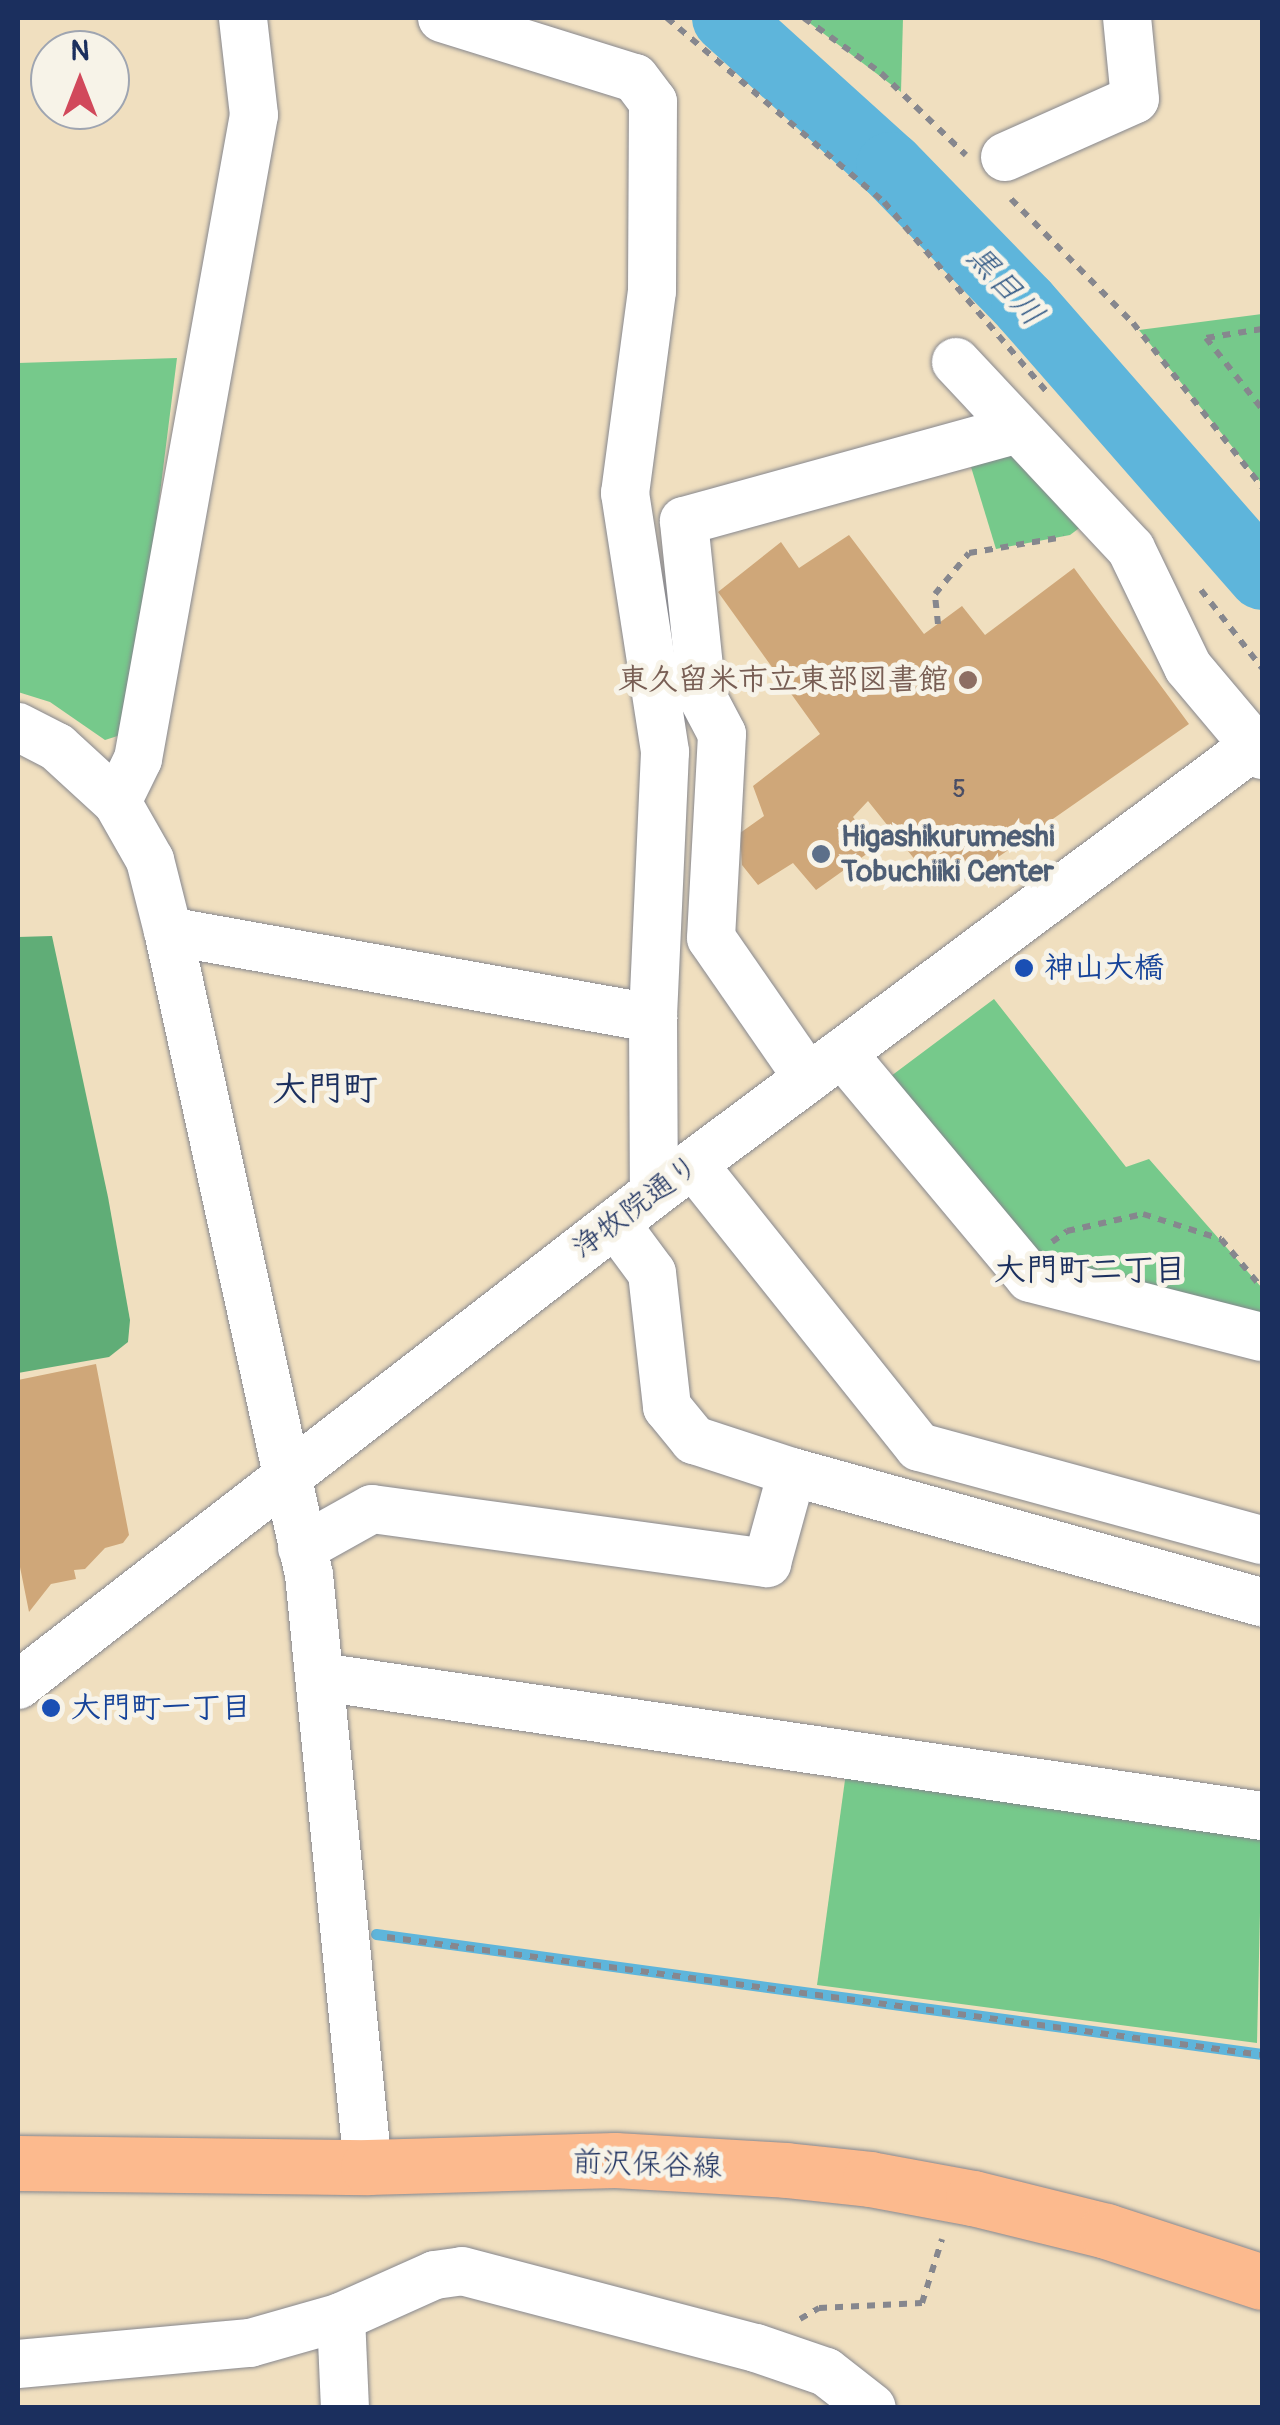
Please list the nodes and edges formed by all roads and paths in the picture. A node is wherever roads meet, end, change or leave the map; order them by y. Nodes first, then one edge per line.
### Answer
1 (243, 18) edge
2 (442, 18) edge
3 (804, 18) edge
4 (1127, 18) edge
5 (992, 168) junction
6 (1262, 330) edge
7 (956, 362) dead end
8 (1262, 409) edge
9 (1018, 429) junction
10 (1262, 487) edge
11 (1098, 514) junction
12 (938, 624) dead end
13 (18, 727) edge
14 (1260, 747) edge
15 (117, 802) junction
16 (168, 931) junction
17 (653, 1018) junction
18 (825, 1066) junction
19 (692, 1164) junction
20 (654, 1193) junction
21 (615, 1223) junction
22 (1020, 1266) junction
23 (1262, 1288) edge
24 (1262, 1338) edge
25 (792, 1472) junction
26 (287, 1476) junction
27 (1262, 1540) edge
28 (302, 1548) junction
29 (1262, 1602) edge
30 (321, 1677) junction
31 (18, 1686) edge
32 (1262, 1816) edge
33 (345, 1932) junction
34 (1262, 2054) edge
35 (18, 2163) edge
36 (368, 2167) junction
37 (955, 2194) junction
38 (1262, 2282) edge
39 (341, 2317) junction
40 (756, 2348) junction
41 (18, 2364) edge
42 (345, 2408) edge
43 (872, 2408) edge

1 - 15 street
2 - 17 street
3 - 5 path
4 - 5 street
5 - 10 path
6 - 8 path
7 - 9 street
9 - 11 street
9 - 18 street
11 - 12 path
11 - 14 street
13 - 15 street
14 - 18 street, 浄牧院通り
15 - 16 street
16 - 17 street
16 - 26 street
17 - 20 street
18 - 19 street, 浄牧院通り
18 - 22 street
19 - 20 street, 浄牧院通り
19 - 27 street
20 - 21 street, 浄牧院通り
21 - 25 street
21 - 26 street, 浄牧院通り
22 - 23 path
22 - 24 street
25 - 28 street
25 - 29 street
26 - 28 street
26 - 31 street, 浄牧院通り
28 - 30 street
30 - 32 street
30 - 33 street
33 - 34 path
33 - 36 street
35 - 36 main road, 前沢保谷線
36 - 37 main road, 前沢保谷線
37 - 38 main road, 前沢保谷線
37 - 40 path
39 - 40 street
39 - 41 street
39 - 42 street
40 - 43 street

